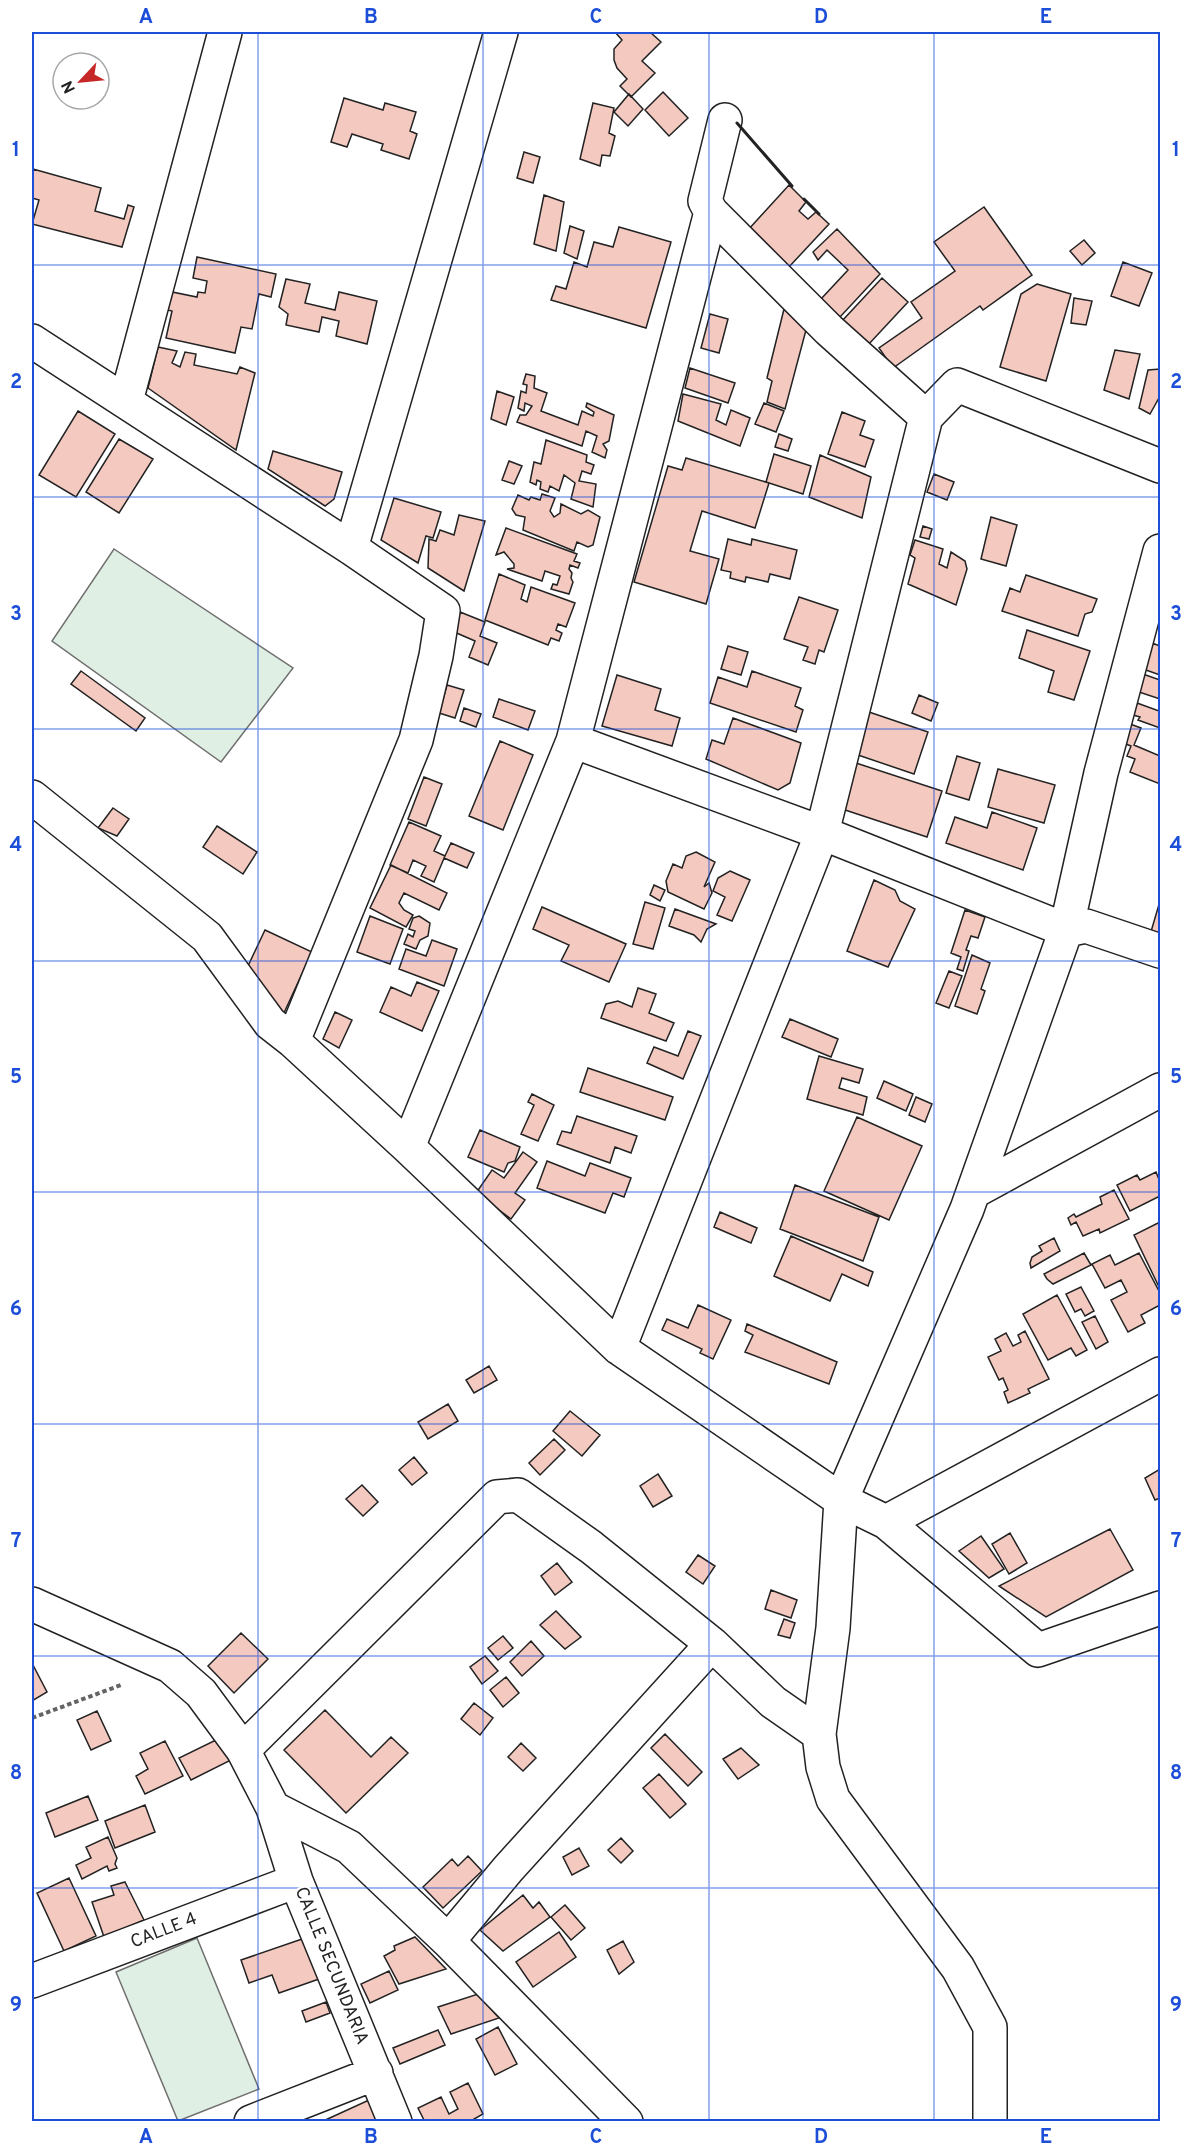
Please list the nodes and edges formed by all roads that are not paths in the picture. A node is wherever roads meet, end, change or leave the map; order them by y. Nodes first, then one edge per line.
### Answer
1 (225, 32) edge
2 (501, 32) edge
3 (725, 120) dead end
4 (711, 212) junction
5 (32, 341) edge
6 (126, 401) junction
7 (926, 417) junction
8 (1161, 466) edge
9 (351, 548) junction
10 (1161, 551) edge
11 (573, 741) junction
12 (32, 797) edge
13 (822, 833) junction
14 (1066, 930) junction
15 (1161, 951) edge
16 (293, 1041) junction
17 (1161, 1090) edge
18 (408, 1147) junction
19 (973, 1192) junction
20 (619, 1347) junction
21 (1161, 1374) edge
22 (841, 1500) junction
23 (886, 1522) junction
24 (32, 1604) edge
25 (1161, 1608) edge
26 (712, 1644) junction
27 (819, 1734) junction
28 (243, 1750) junction
29 (273, 1808) junction
30 (296, 1881) junction
31 (448, 1941) junction
32 (32, 1981) edge
33 (376, 2073) junction
34 (251, 2121) edge
35 (395, 2121) edge
36 (626, 2121) edge
37 (990, 2121) edge

1 - 6 street
2 - 9 street
3 - 4 street
4 - 7 street
4 - 11 street
5 - 6 street
6 - 9 street
7 - 8 street
7 - 13 street
9 - 16 street
10 - 14 street
11 - 13 street
11 - 18 street
12 - 16 street
13 - 14 street
13 - 20 street
14 - 15 street
14 - 19 street
16 - 18 street
17 - 19 street
18 - 20 street
19 - 22 street
20 - 22 street
21 - 23 street
22 - 23 street
22 - 27 street
23 - 25 street
24 - 28 street, CALLE SECUNDARIA
26 - 27 street
26 - 28 street
26 - 31 street
27 - 37 street
28 - 29 street, CALLE SECUNDARIA
29 - 30 street, CALLE SECUNDARIA
29 - 31 street
30 - 32 street, CALLE 4
30 - 33 street, CALLE SECUNDARIA
31 - 36 street
33 - 34 street
33 - 35 street, CALLE SECUNDARIA

